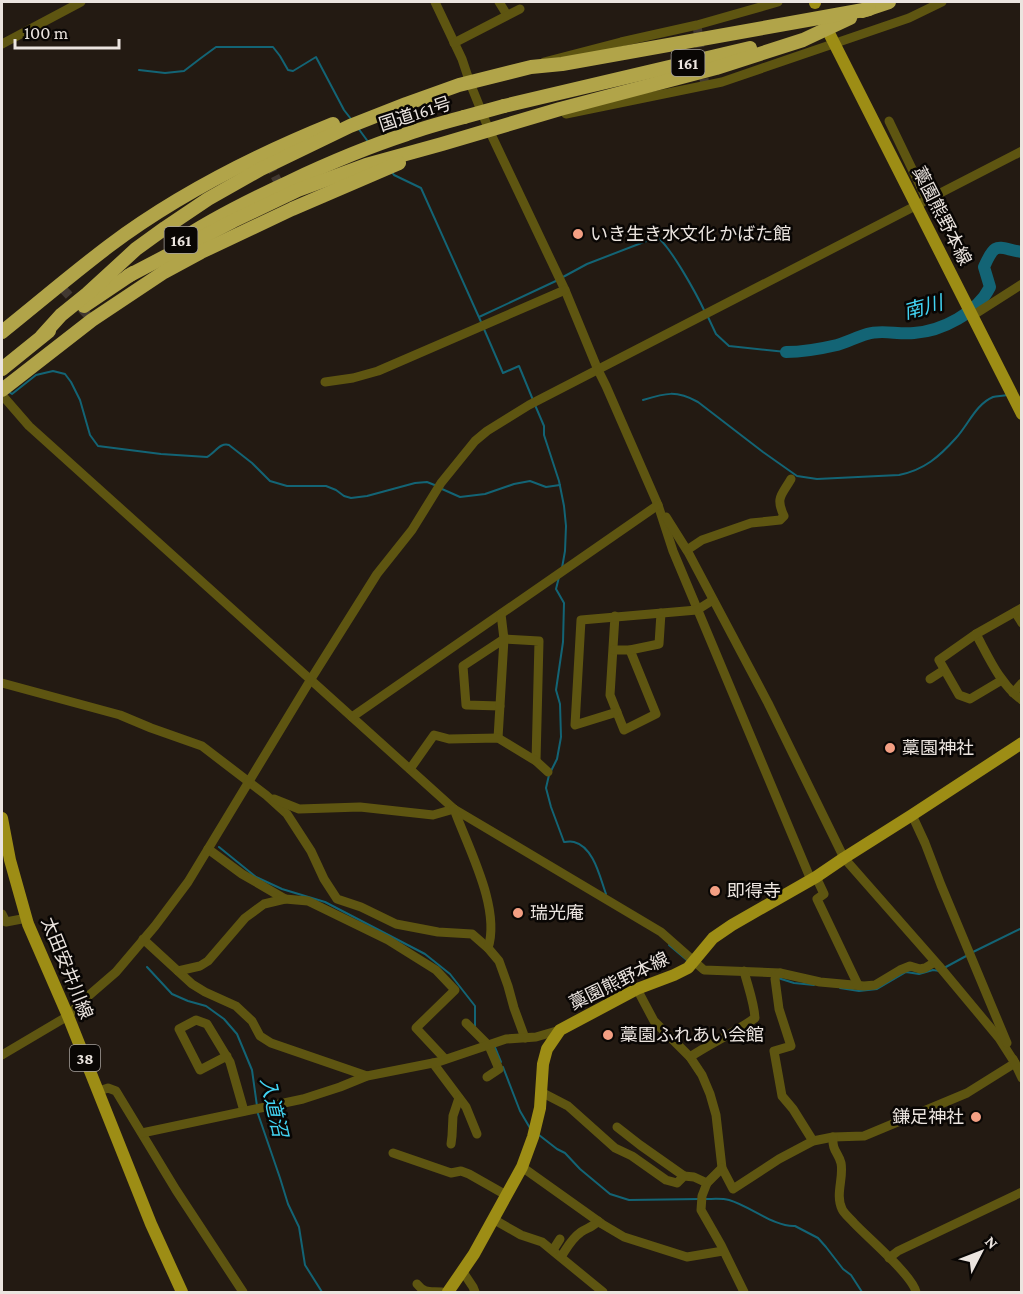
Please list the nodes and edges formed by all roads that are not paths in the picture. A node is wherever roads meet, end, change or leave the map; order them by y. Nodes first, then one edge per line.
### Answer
1 (435, 2) edge
2 (499, 2) edge
3 (778, 2) edge
4 (889, 2) edge
5 (940, 2) edge
6 (76, 3) edge
7 (520, 9) dead end
8 (869, 9) junction
9 (507, 15) junction
10 (832, 40) junction
11 (454, 43) junction
12 (2, 44) edge
13 (531, 67) junction
14 (470, 83) junction
15 (560, 109) junction
16 (352, 121) junction
17 (889, 122) dead end
18 (489, 130) junction
19 (1022, 151) edge
20 (385, 164) junction
21 (922, 202) junction
22 (128, 276) junction
23 (561, 283) junction
24 (1022, 284) edge
25 (970, 312) junction
26 (2, 332) edge
27 (42, 336) junction
28 (6, 365) edge
29 (598, 370) junction
30 (325, 382) dead end
31 (2, 390) edge
32 (2, 396) edge
33 (1016, 403) edge
34 (791, 479) dead end
35 (658, 505) junction
36 (687, 550) junction
37 (713, 600) junction
38 (698, 610) junction
39 (1018, 610) edge
40 (661, 613) junction
41 (501, 614) junction
42 (615, 616) junction
43 (569, 620) dead end
44 (581, 620) junction
45 (1022, 623) edge
46 (976, 634) junction
47 (504, 639) junction
48 (614, 650) junction
49 (630, 650) junction
50 (944, 670) junction
51 (930, 679) dead end
52 (311, 680) junction
53 (1002, 680) junction
54 (2, 682) edge
55 (1022, 683) edge
56 (1013, 693) junction
57 (1022, 700) edge
58 (500, 706) junction
59 (616, 712) junction
60 (352, 717) junction
61 (498, 738) junction
62 (1022, 743) edge
63 (536, 761) junction
64 (410, 769) junction
65 (548, 772) dead end
66 (248, 782) junction
67 (266, 795) junction
68 (454, 809) junction
69 (912, 815) junction
70 (2, 818) edge
71 (208, 849) junction
72 (844, 858) junction
73 (813, 879) junction
74 (285, 899) junction
75 (336, 907) junction
76 (2, 914) edge
77 (27, 918) junction
78 (143, 939) junction
79 (488, 948) junction
80 (935, 962) junction
81 (692, 964) junction
82 (178, 971) junction
83 (745, 974) junction
84 (777, 976) junction
85 (858, 986) junction
86 (637, 989) junction
87 (68, 1016) junction
88 (466, 1023) dead end
89 (560, 1030) junction
90 (525, 1038) junction
91 (493, 1044) junction
92 (2, 1055) edge
93 (227, 1056) junction
94 (690, 1057) junction
95 (445, 1059) junction
96 (433, 1063) junction
97 (1015, 1063) junction
98 (366, 1076) junction
99 (487, 1077) dead end
100 (1022, 1078) edge
101 (99, 1091) junction
102 (541, 1092) junction
103 (459, 1098) junction
104 (244, 1111) junction
105 (617, 1127) dead end
106 (142, 1133) junction
107 (477, 1134) dead end
108 (833, 1137) junction
109 (813, 1141) junction
110 (451, 1144) dead end
111 (640, 1145) junction
112 (393, 1153) dead end
113 (632, 1156) junction
114 (522, 1167) junction
115 (722, 1168) junction
116 (684, 1176) junction
117 (707, 1183) junction
118 (1022, 1192) edge
119 (506, 1195) junction
120 (493, 1219) junction
121 (598, 1221) junction
122 (560, 1239) dead end
123 (553, 1250) junction
124 (723, 1251) junction
125 (561, 1257) junction
126 (889, 1258) junction
127 (463, 1272) junction
128 (417, 1284) dead end
129 (182, 1293) edge
130 (243, 1293) edge
131 (442, 1293) edge
132 (448, 1293) edge
133 (475, 1293) edge
134 (603, 1293) edge
135 (744, 1293) edge
136 (916, 1293) edge

1 - 11 street
2 - 9 street
3 - 13 street
4 - 8 highway, 国道161号 / 161
5 - 10 street
6 - 12 street
7 - 9 street
8 - 13 highway
8 - 15 highway
8 - 22 highway, 国道161号 / 161, bridge
9 - 11 street
10 - 15 street
10 - 21 main road, 藁園熊野本線
11 - 14 street
13 - 14 highway
14 - 16 highway
14 - 18 street
15 - 18 highway
16 - 26 highway
16 - 27 highway
17 - 21 street
18 - 20 highway
18 - 23 street
19 - 21 street
20 - 22 highway
20 - 31 highway
21 - 25 main road, 藁園熊野本線
21 - 29 street
22 - 27 highway, 国道161号 / 161
23 - 29 street
23 - 30 street
24 - 25 street
25 - 33 main road, 藁園熊野本線
27 - 28 highway, 国道161号 / 161
29 - 35 street
29 - 52 street
32 - 52 street
34 - 36 street
35 - 36 street
35 - 38 street
35 - 41 street
36 - 37 street
37 - 38 street
37 - 72 street
38 - 40 street
38 - 73 street
39 - 45 street
39 - 46 street
40 - 42 street
40 - 49 street
41 - 47 street
41 - 60 street
42 - 44 street
42 - 48 street
43 - 44 street
44 - 59 street
46 - 50 street
46 - 53 street
47 - 58 street
47 - 58 street
47 - 63 street
48 - 49 street
48 - 59 street
49 - 59 street
50 - 51 street
50 - 53 street
52 - 60 street
52 - 66 street
53 - 56 street
54 - 66 street
55 - 56 street
56 - 57 street
58 - 61 street
60 - 64 street
61 - 63 street
61 - 64 street
62 - 69 main road, 藁園熊野本線
63 - 65 street
64 - 68 street
66 - 67 street
66 - 71 street
67 - 68 street
67 - 75 street
68 - 79 street
68 - 81 street
69 - 72 main road, 藁園熊野本線
69 - 97 street
70 - 77 main road, 太田安井川線 / 38
71 - 74 street
71 - 78 street
72 - 73 main road, 藁園熊野本線
72 - 80 street
73 - 81 main road, 藁園熊野本線
73 - 85 street
74 - 75 street
74 - 82 street
75 - 79 street
75 - 95 street
76 - 77 street
77 - 87 main road, 太田安井川線 / 38
78 - 82 street
78 - 87 street
79 - 90 street
80 - 85 street
80 - 97 street
81 - 83 street
81 - 86 main road, 藁園熊野本線
82 - 98 street
83 - 84 street
83 - 94 street
84 - 85 street
84 - 109 street
86 - 89 main road, 藁園熊野本線
86 - 94 street
87 - 92 street
87 - 101 main road, 太田安井川線 / 38
88 - 91 street
89 - 90 street
89 - 102 main road, 藁園熊野本線
90 - 91 street
91 - 95 street
91 - 99 street
93 - 93 street
93 - 104 street
94 - 115 street
95 - 96 street
96 - 98 street
96 - 103 street
97 - 100 street
97 - 108 street
98 - 104 street
101 - 106 street
101 - 129 main road, 太田安井川線 / 38
102 - 113 street
102 - 114 main road, 藁園熊野本線
103 - 107 street
103 - 110 street
104 - 106 street
105 - 111 street
106 - 130 street
108 - 109 street
108 - 126 street
109 - 115 street
111 - 113 street
111 - 116 street
112 - 119 street
113 - 116 street
114 - 119 main road, 藁園熊野本線
114 - 121 street
115 - 117 street
116 - 117 street
117 - 124 street
118 - 126 street
119 - 120 main road, 藁園熊野本線
120 - 123 street
120 - 127 main road, 藁園熊野本線
121 - 124 street
121 - 125 street
122 - 123 street
123 - 125 street
124 - 135 street
125 - 134 street
126 - 136 street
127 - 132 main road, 藁園熊野本線
127 - 133 street
128 - 131 street

